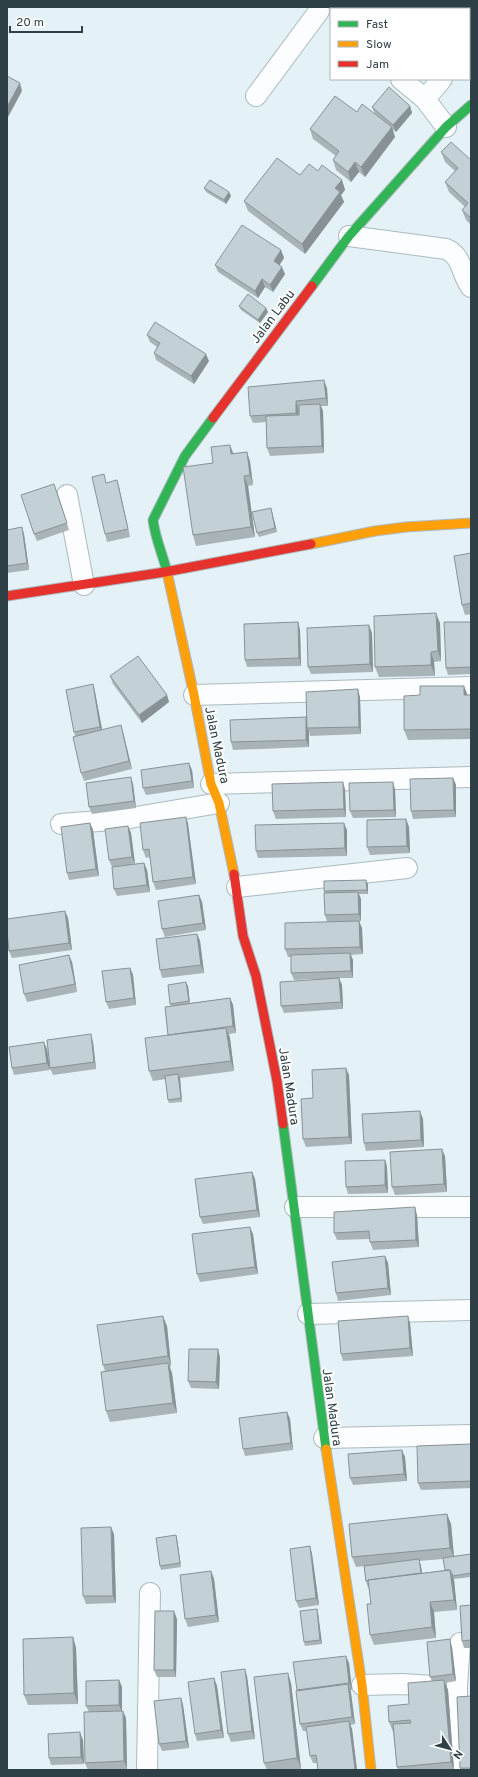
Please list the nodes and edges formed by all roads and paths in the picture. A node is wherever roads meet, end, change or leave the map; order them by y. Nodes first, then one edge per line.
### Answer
1 (324, 13) edge
2 (402, 80) edge
3 (441, 80) edge
4 (256, 96) dead end
5 (425, 99) junction
6 (471, 105) edge
7 (446, 127) junction
8 (349, 236) junction
9 (471, 288) edge
10 (66, 495) dead end
11 (471, 523) edge
12 (165, 572) junction
13 (84, 585) junction
14 (7, 596) edge
15 (471, 687) edge
16 (194, 695) junction
17 (471, 777) edge
18 (211, 784) junction
19 (219, 804) junction
20 (61, 824) dead end
21 (407, 868) dead end
22 (237, 887) junction
23 (295, 1207) junction
24 (471, 1207) edge
25 (471, 1310) edge
26 (308, 1314) junction
27 (471, 1435) edge
28 (324, 1438) junction
29 (150, 1594) dead end
30 (460, 1643) edge
31 (464, 1682) edge
32 (362, 1685) junction
33 (147, 1770) edge
34 (371, 1770) edge
35 (458, 1770) edge

1 - 4 street
2 - 5 street
3 - 5 street
5 - 7 street
6 - 7 street, Jalan Labu
7 - 8 street, Jalan Labu
8 - 9 street
8 - 12 street, Jalan Labu
10 - 13 street
11 - 12 street
12 - 13 street
12 - 16 street, Jalan Madura
13 - 14 street
15 - 16 street
16 - 18 street, Jalan Madura
17 - 18 street
18 - 19 street, Jalan Madura
19 - 20 street
19 - 22 street, Jalan Madura
21 - 22 street
22 - 23 street, Jalan Madura
23 - 24 street
23 - 26 street, Jalan Madura
25 - 26 street
26 - 28 street, Jalan Madura
27 - 28 street
28 - 32 street, Jalan Madura
29 - 33 street
30 - 31 street
31 - 32 street
31 - 35 street
32 - 34 street, Jalan Madura

